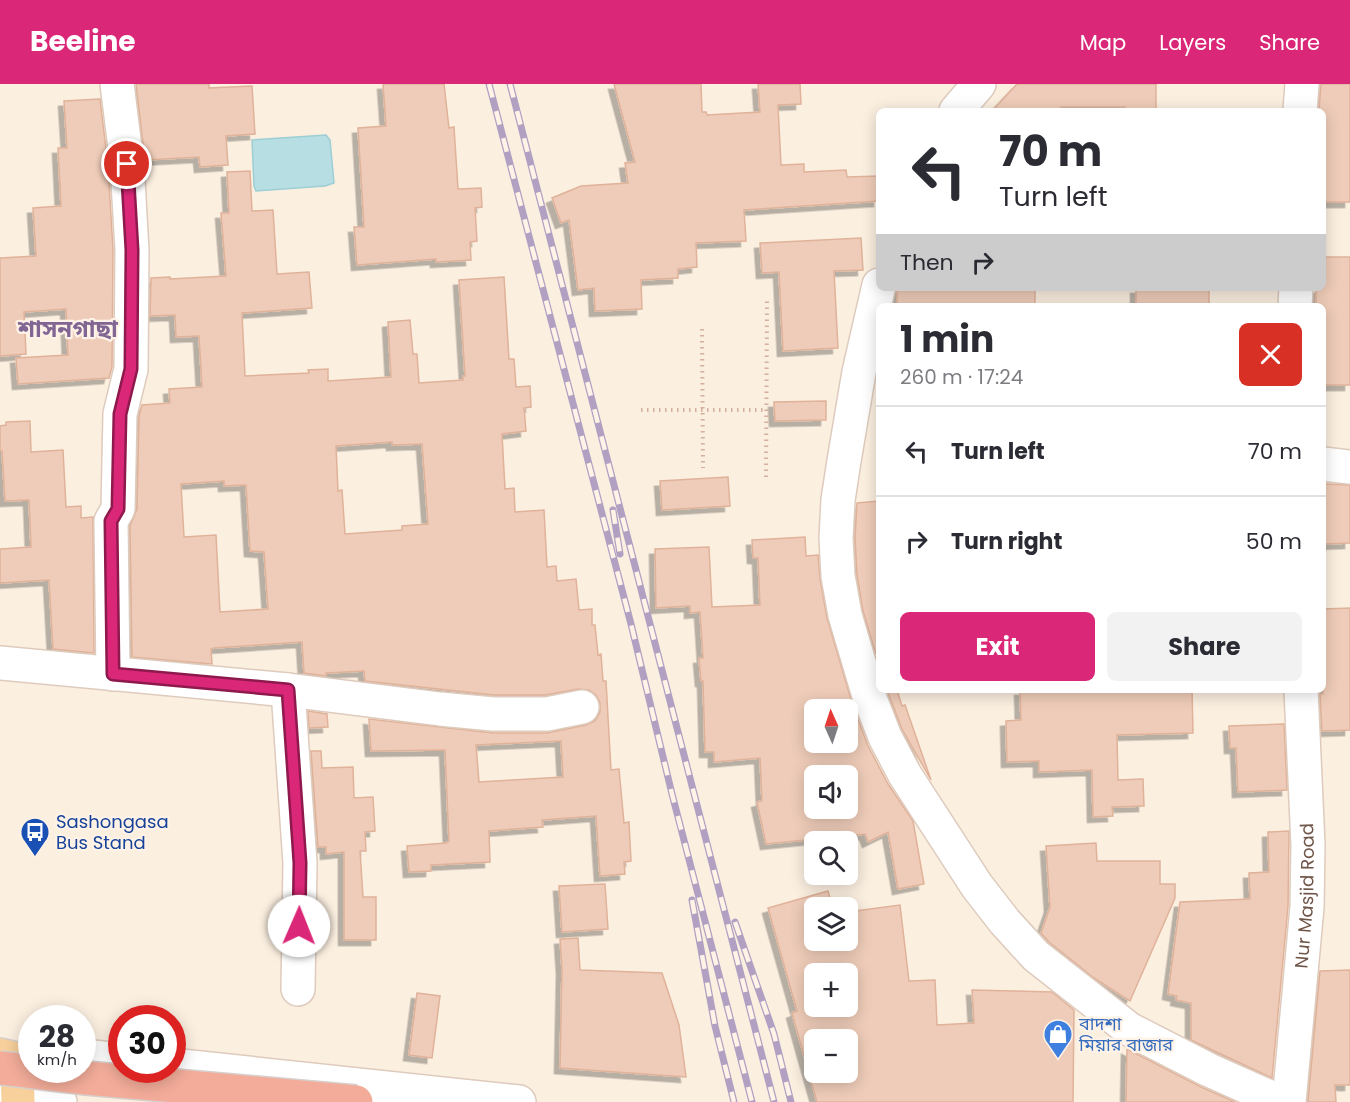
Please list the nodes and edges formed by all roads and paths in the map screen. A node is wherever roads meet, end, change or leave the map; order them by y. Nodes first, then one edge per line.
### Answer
1 (117, 84) edge
2 (979, 84) edge
3 (1302, 84) edge
4 (959, 108) edge
5 (1300, 108) edge
6 (878, 291) edge
7 (767, 297) dead end
8 (702, 329) dead end
9 (641, 410) dead end
10 (704, 410) junction
11 (767, 410) junction
12 (1326, 464) edge
13 (1350, 467) edge
14 (703, 468) dead end
15 (766, 477) dead end
16 (0, 663) edge
17 (113, 674) junction
18 (288, 690) junction
19 (1301, 693) edge
20 (582, 707) dead end
21 (298, 989) dead end
22 (0, 1048) edge
23 (18, 1050) edge
24 (0, 1055) edge
25 (186, 1066) edge
26 (0, 1068) edge
27 (12, 1099) edge
28 (60, 1102) edge
29 (356, 1102) edge
30 (519, 1102) edge
31 (1281, 1102) edge
32 (1289, 1102) edge

1 - 17 street
2 - 4 street
3 - 5 street
6 - 31 street
7 - 11 path
8 - 10 path
9 - 10 path
10 - 11 path
10 - 14 path
11 - 15 path
12 - 13 street
16 - 17 street
17 - 18 street
18 - 20 street
18 - 21 street
19 - 32 street, Nur Masjid Road
22 - 23 street
24 - 27 main road
25 - 30 street
26 - 29 highway, bridge
27 - 28 street

